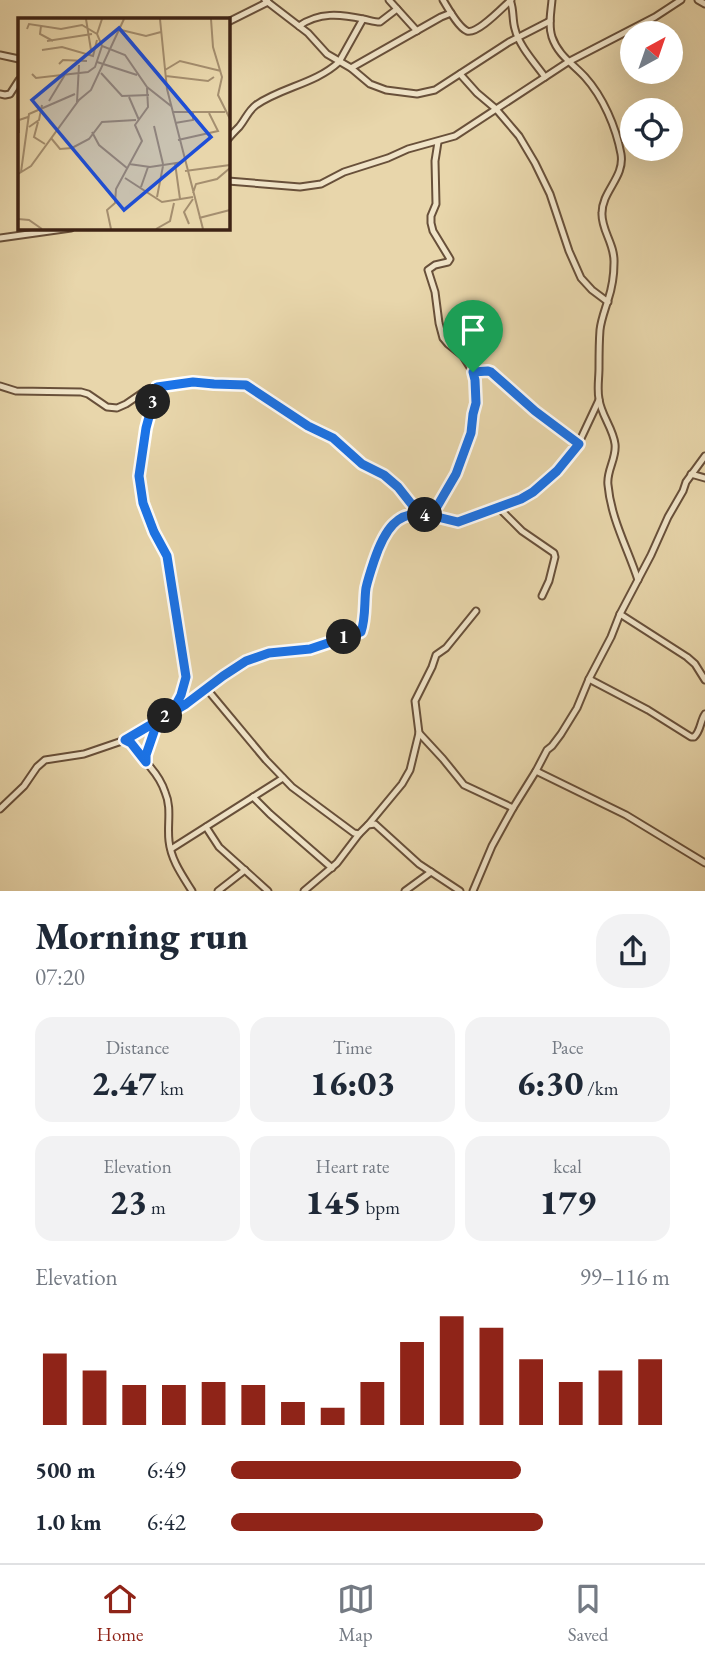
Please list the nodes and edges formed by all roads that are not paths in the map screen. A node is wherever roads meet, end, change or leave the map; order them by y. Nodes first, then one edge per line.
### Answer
1 (389, 0) edge
2 (443, 0) edge
3 (498, 0) edge
4 (552, 0) edge
5 (681, 0) edge
6 (698, 0) edge
7 (510, 1) edge
8 (269, 2) edge
9 (705, 4) edge
10 (397, 9) junction
11 (451, 13) junction
12 (363, 19) junction
13 (550, 20) junction
14 (229, 22) edge
15 (299, 26) junction
16 (417, 31) junction
17 (518, 37) junction
18 (0, 55) edge
19 (18, 59) edge
20 (339, 62) junction
21 (568, 62) junction
22 (351, 68) junction
23 (460, 74) junction
24 (545, 77) junction
25 (18, 82) edge
26 (0, 94) edge
27 (496, 109) junction
28 (229, 136) edge
29 (438, 142) junction
30 (229, 181) edge
31 (64, 229) edge
32 (0, 238) edge
33 (608, 302) junction
34 (473, 372) junction
35 (0, 386) edge
36 (157, 387) junction
37 (599, 400) junction
38 (579, 444) junction
39 (705, 456) edge
40 (691, 474) junction
41 (705, 478) edge
42 (413, 506) junction
43 (498, 507) junction
44 (421, 513) junction
45 (411, 515) junction
46 (431, 517) junction
47 (638, 580) junction
48 (542, 596) dead end
49 (476, 611) dead end
50 (620, 614) junction
51 (589, 679) junction
52 (705, 680) edge
53 (206, 688) junction
54 (172, 712) junction
55 (705, 714) edge
56 (158, 720) junction
57 (419, 733) junction
58 (129, 740) junction
59 (146, 762) junction
60 (536, 771) junction
61 (283, 778) junction
62 (253, 797) junction
63 (513, 808) junction
64 (0, 809) edge
65 (368, 825) junction
66 (206, 827) junction
67 (359, 834) junction
68 (170, 849) junction
69 (705, 863) edge
70 (332, 868) junction
71 (245, 870) junction
72 (431, 872) junction
73 (192, 891) edge
74 (218, 891) edge
75 (268, 891) edge
76 (304, 891) edge
77 (405, 891) edge
78 (460, 891) edge
79 (473, 891) edge

1 - 10 street
2 - 11 street
3 - 7 street
4 - 13 street
5 - 21 street
6 - 9 street
7 - 11 street
7 - 17 street
8 - 14 street
8 - 15 street
10 - 12 street
10 - 16 street
11 - 16 street
12 - 15 street
12 - 20 street
13 - 17 street
13 - 21 street
15 - 20 street
16 - 22 street
17 - 23 street
17 - 24 street
18 - 19 street
20 - 22 street
20 - 28 street
21 - 24 street
21 - 33 street
22 - 23 street
23 - 27 street
24 - 27 street
25 - 26 street
27 - 29 street
27 - 33 street
29 - 30 street
29 - 34 street
31 - 32 street
33 - 37 street
34 - 38 street
34 - 46 street
35 - 36 street
36 - 42 street
36 - 54 street
37 - 38 street
37 - 47 street
38 - 43 street
39 - 40 street
40 - 41 street
40 - 47 street
42 - 44 street
42 - 45 street
43 - 46 street
43 - 48 street
44 - 45 street
44 - 46 street
45 - 53 street
47 - 50 street
49 - 57 street
50 - 51 street
50 - 52 street
51 - 55 street
51 - 60 street
53 - 54 street
53 - 61 street
54 - 56 street
56 - 58 street
56 - 59 street
57 - 63 street
57 - 65 street
58 - 59 street
58 - 64 street
59 - 68 street
60 - 63 street
60 - 69 street
61 - 62 street
61 - 67 street
62 - 66 street
62 - 70 street
63 - 79 street
65 - 67 street
65 - 72 street
66 - 68 street
66 - 71 street
67 - 70 street
68 - 73 street
70 - 76 street
71 - 74 street
71 - 75 street
72 - 77 street
72 - 78 street

